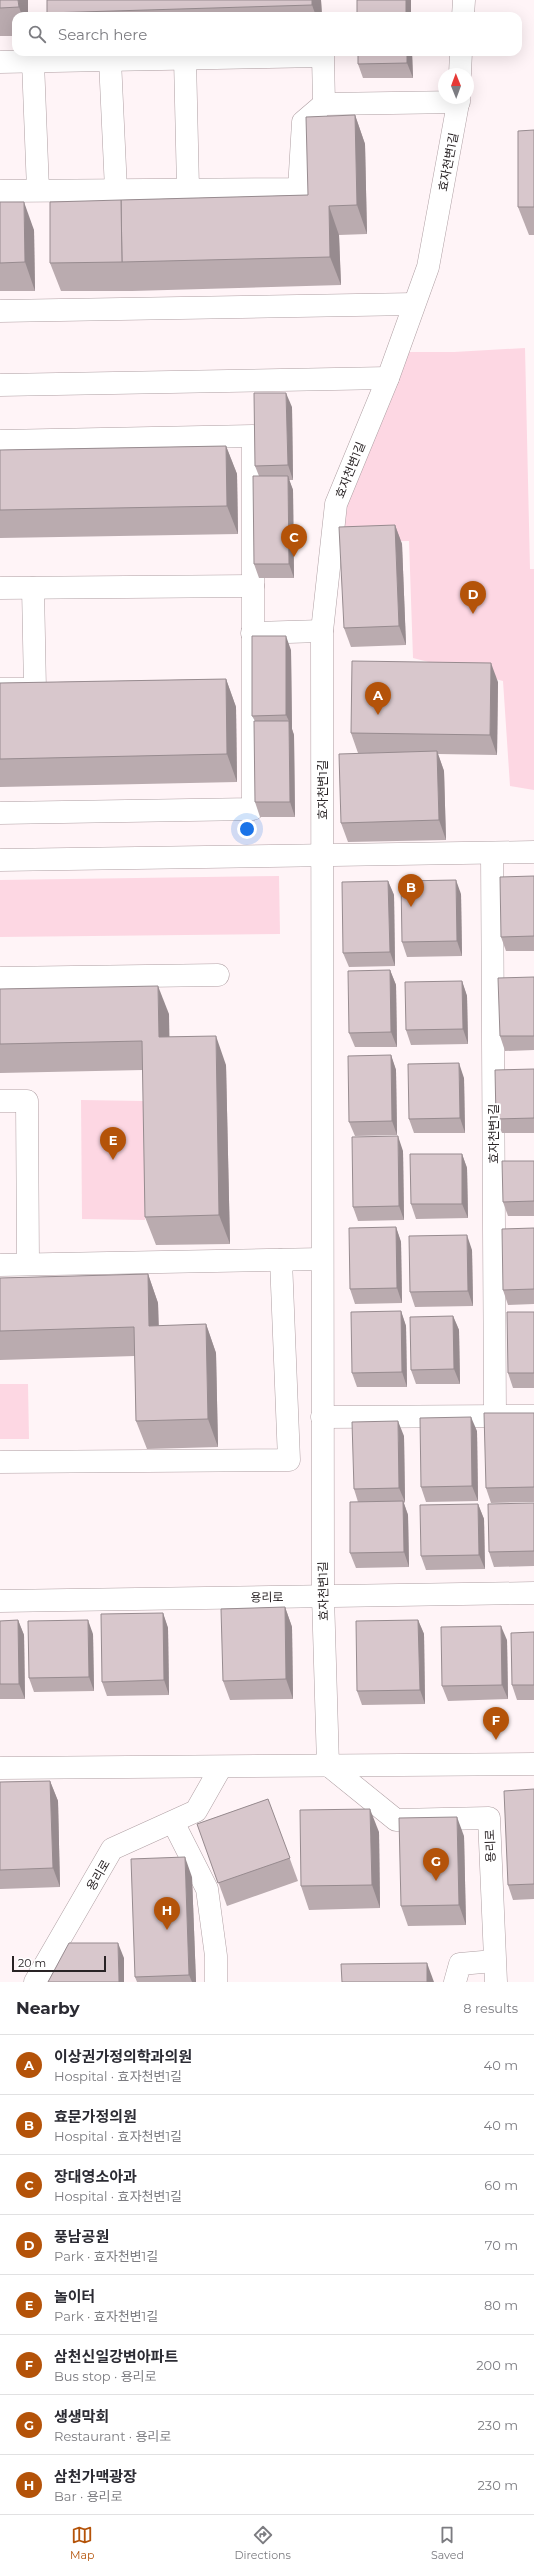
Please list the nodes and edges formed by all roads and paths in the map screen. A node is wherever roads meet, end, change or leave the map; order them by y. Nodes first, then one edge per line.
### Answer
1 (464, 0) edge
2 (463, 12) edge
3 (461, 56) edge
4 (185, 58) junction
5 (110, 60) junction
6 (0, 62) edge
7 (33, 62) junction
8 (460, 68) edge
9 (438, 101) edge
10 (324, 104) junction
11 (458, 104) edge
12 (188, 188) junction
13 (38, 190) junction
14 (116, 190) junction
15 (0, 191) edge
16 (414, 304) junction
17 (0, 311) edge
18 (388, 378) junction
19 (0, 385) edge
20 (0, 441) edge
21 (253, 586) junction
22 (0, 588) edge
23 (33, 588) junction
24 (322, 631) junction
25 (252, 633) junction
26 (0, 689) edge
27 (0, 813) edge
28 (534, 852) edge
29 (492, 853) junction
30 (322, 856) junction
31 (0, 860) edge
32 (218, 975) dead end
33 (0, 978) edge
34 (0, 1101) edge
35 (322, 1259) junction
36 (281, 1260) junction
37 (28, 1264) junction
38 (0, 1265) edge
39 (495, 1416) junction
40 (534, 1416) edge
41 (322, 1417) junction
42 (0, 1462) edge
43 (534, 1593) edge
44 (323, 1596) junction
45 (0, 1601) edge
46 (534, 1764) edge
47 (328, 1765) junction
48 (221, 1767) junction
49 (0, 1768) edge
50 (173, 1822) junction
51 (494, 1961) junction
52 (35, 1982) edge
53 (216, 1982) edge
54 (455, 1982) edge
55 (496, 1982) edge

1 - 2 street
3 - 8 street
4 - 5 street
4 - 10 street
4 - 12 street
5 - 7 street
5 - 14 street
6 - 7 street
7 - 13 street
9 - 10 street
10 - 12 street
11 - 16 street, 효자천변1길
12 - 14 street
13 - 14 street
13 - 15 street
16 - 17 street
16 - 18 street, 효자천변1길
18 - 19 street
18 - 24 street, 효자천변1길
20 - 21 street
21 - 23 street
21 - 25 street
22 - 23 street
23 - 26 street
24 - 25 street
24 - 30 street, 효자천변1길
25 - 27 street
28 - 29 street
29 - 30 street
29 - 39 street, 효자천변1길
30 - 31 street
30 - 35 street, 효자천변1길
32 - 33 street
34 - 37 street
35 - 36 street
35 - 41 street, 효자천변1길
36 - 37 street
36 - 42 street
37 - 38 street
39 - 40 street
39 - 41 street
41 - 44 street, 효자천변1길
43 - 44 street, 용리로
44 - 45 street, 용리로
44 - 47 street, 효자천변1길
46 - 47 street
47 - 48 street
47 - 51 street, 용리로
48 - 49 street
48 - 50 street, 용리로
50 - 52 street, 용리로
50 - 53 street
51 - 54 street
51 - 55 street, 용리로

